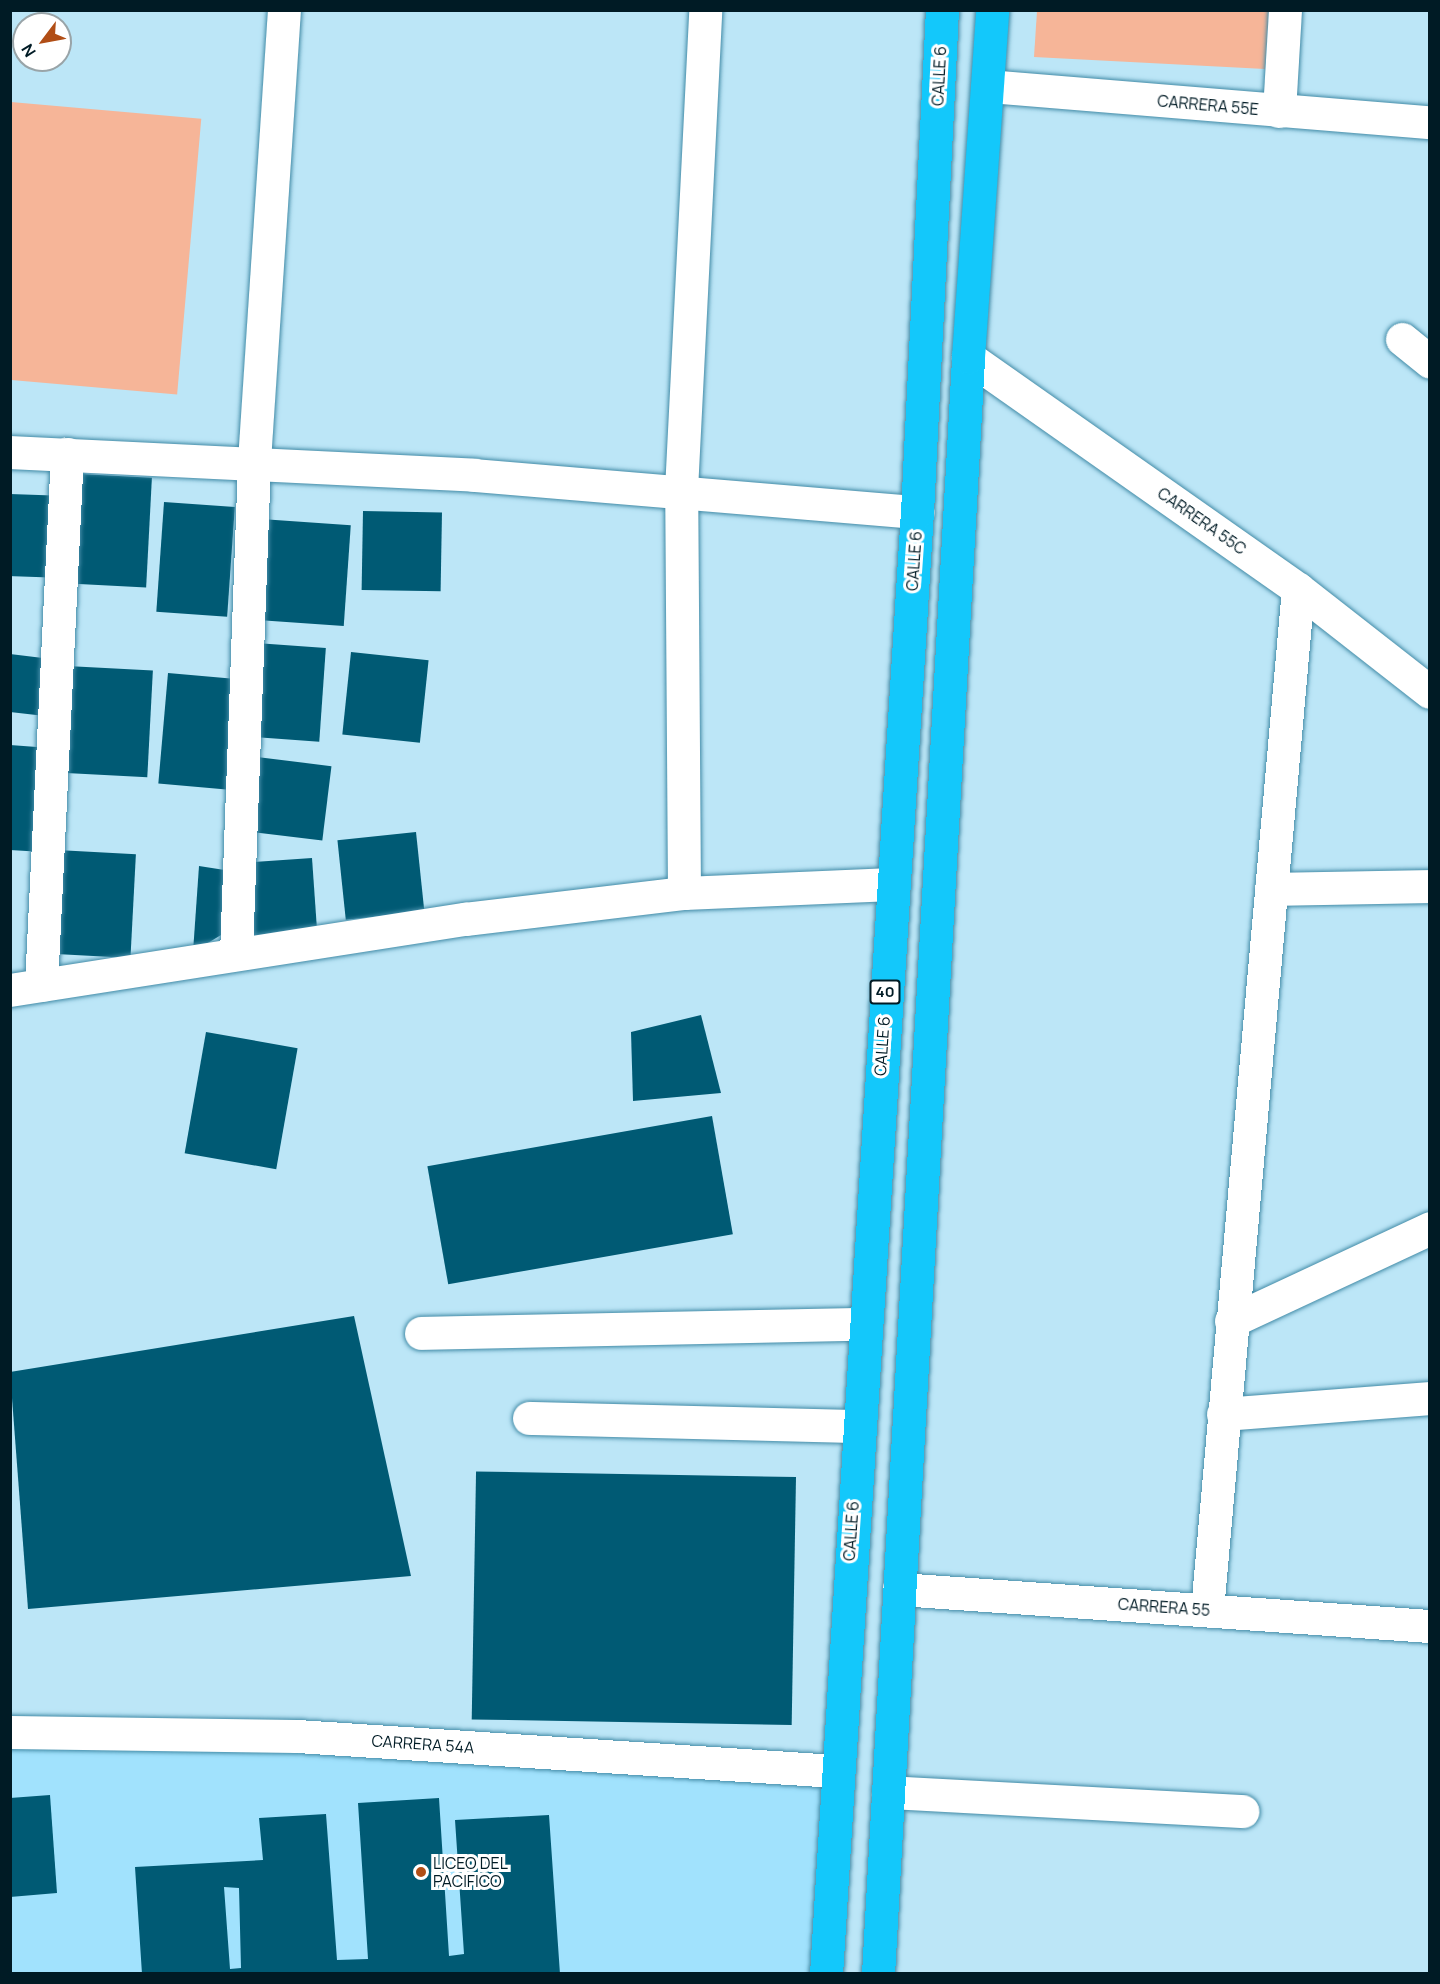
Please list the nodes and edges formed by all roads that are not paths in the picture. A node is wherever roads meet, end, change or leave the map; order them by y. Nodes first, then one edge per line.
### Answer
1 (284, 10) edge
2 (705, 10) edge
3 (942, 10) edge
4 (992, 10) edge
5 (1285, 10) edge
6 (988, 86) junction
7 (1279, 111) junction
8 (1430, 122) edge
9 (1402, 339) dead end
10 (968, 357) junction
11 (1430, 362) edge
12 (10, 452) edge
13 (67, 454) junction
14 (254, 461) junction
15 (681, 490) junction
16 (917, 512) junction
17 (1298, 589) junction
18 (1430, 692) edge
19 (892, 884) junction
20 (1430, 886) edge
21 (1271, 889) junction
22 (684, 893) junction
23 (236, 953) junction
24 (26, 987) edge
25 (1430, 1228) edge
26 (1231, 1321) junction
27 (864, 1324) junction
28 (421, 1333) dead end
29 (1430, 1398) edge
30 (1223, 1414) junction
31 (529, 1418) dead end
32 (857, 1426) junction
33 (899, 1589) junction
34 (1207, 1610) junction
35 (1430, 1626) edge
36 (10, 1732) edge
37 (836, 1771) junction
38 (888, 1792) junction
39 (1242, 1811) dead end
40 (826, 1974) edge
41 (878, 1974) edge

1 - 14 street
2 - 15 street
3 - 16 highway, CALLE 6 / 40
4 - 6 highway
5 - 7 street
6 - 7 street, CARRERA 55E
6 - 10 highway
7 - 8 street, CARRERA 55E
9 - 11 street
10 - 17 street, CARRERA 55C
10 - 33 highway
12 - 13 street
13 - 14 street
13 - 24 street
14 - 15 street
14 - 23 street
15 - 16 street
15 - 22 street
16 - 19 highway, CALLE 6 / 40
17 - 18 street, CARRERA 55C
17 - 21 street
19 - 22 street
19 - 27 highway, CALLE 6 / 40
20 - 21 street
21 - 26 street
22 - 23 street
23 - 24 street
25 - 26 street
26 - 30 street
27 - 28 street
27 - 32 highway, CALLE 6 / 40
29 - 30 street
30 - 34 street
31 - 32 street
32 - 37 highway, CALLE 6 / 40
33 - 34 street, CARRERA 55
33 - 38 highway
34 - 35 street, CARRERA 55
36 - 37 street, CARRERA 54A
37 - 40 highway, CALLE 6 / 40
38 - 39 street
38 - 41 highway

